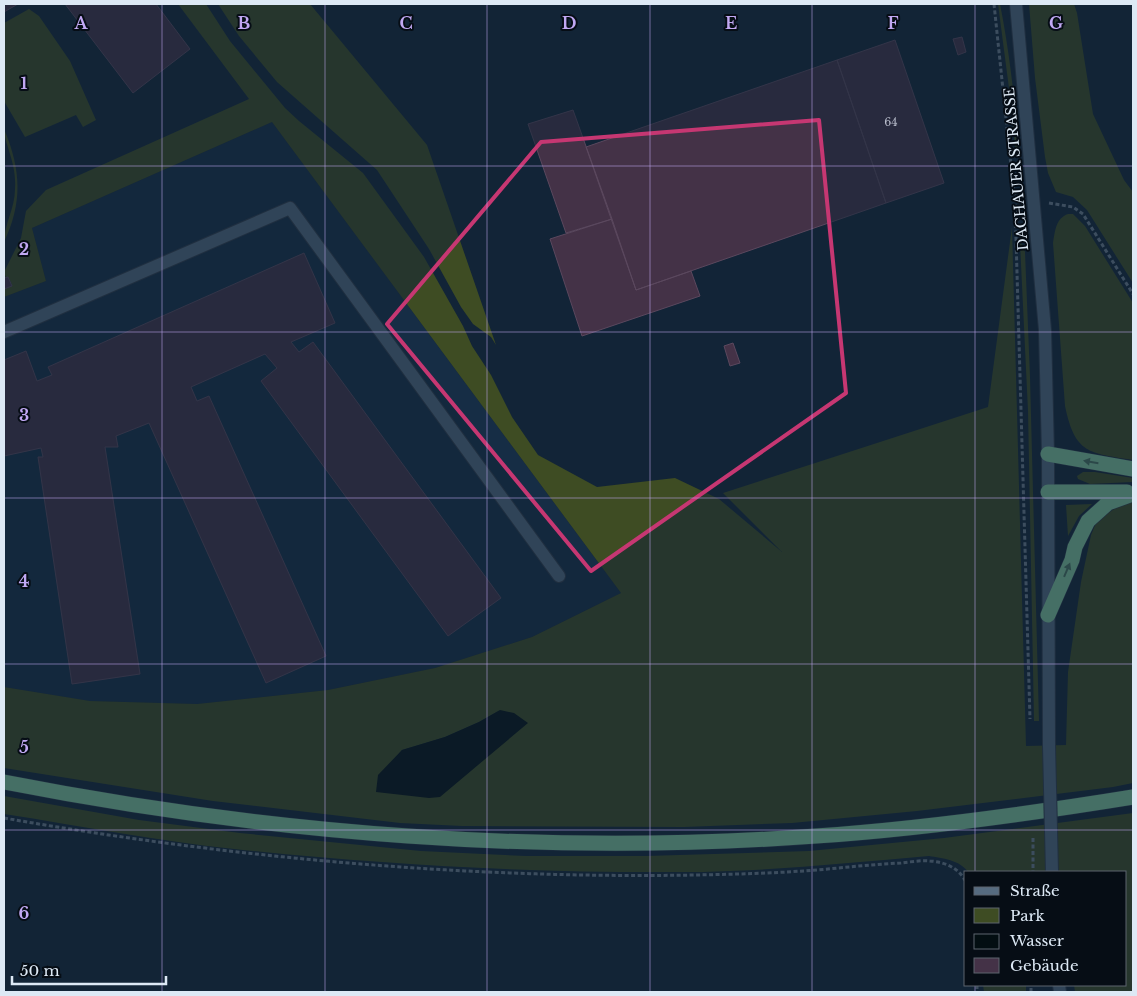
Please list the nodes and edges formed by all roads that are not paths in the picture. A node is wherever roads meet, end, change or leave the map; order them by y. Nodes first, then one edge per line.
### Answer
1 (1015, 4) edge
2 (4, 332) edge
3 (1048, 454) junction
4 (1133, 469) edge
5 (1048, 492) junction
6 (1133, 493) edge
7 (558, 576) dead end
8 (1048, 615) junction
9 (4, 782) edge
10 (1133, 797) edge
11 (1052, 871) edge

1 - 3 street, DACHAUER STRASSE
2 - 7 street
4 -> 3 highway
3 - 5 street, DACHAUER STRASSE
5 - 6 highway
5 - 8 street, DACHAUER STRASSE
8 -> 6 highway
8 - 11 street, DACHAUER STRASSE, bridge
9 - 10 highway

